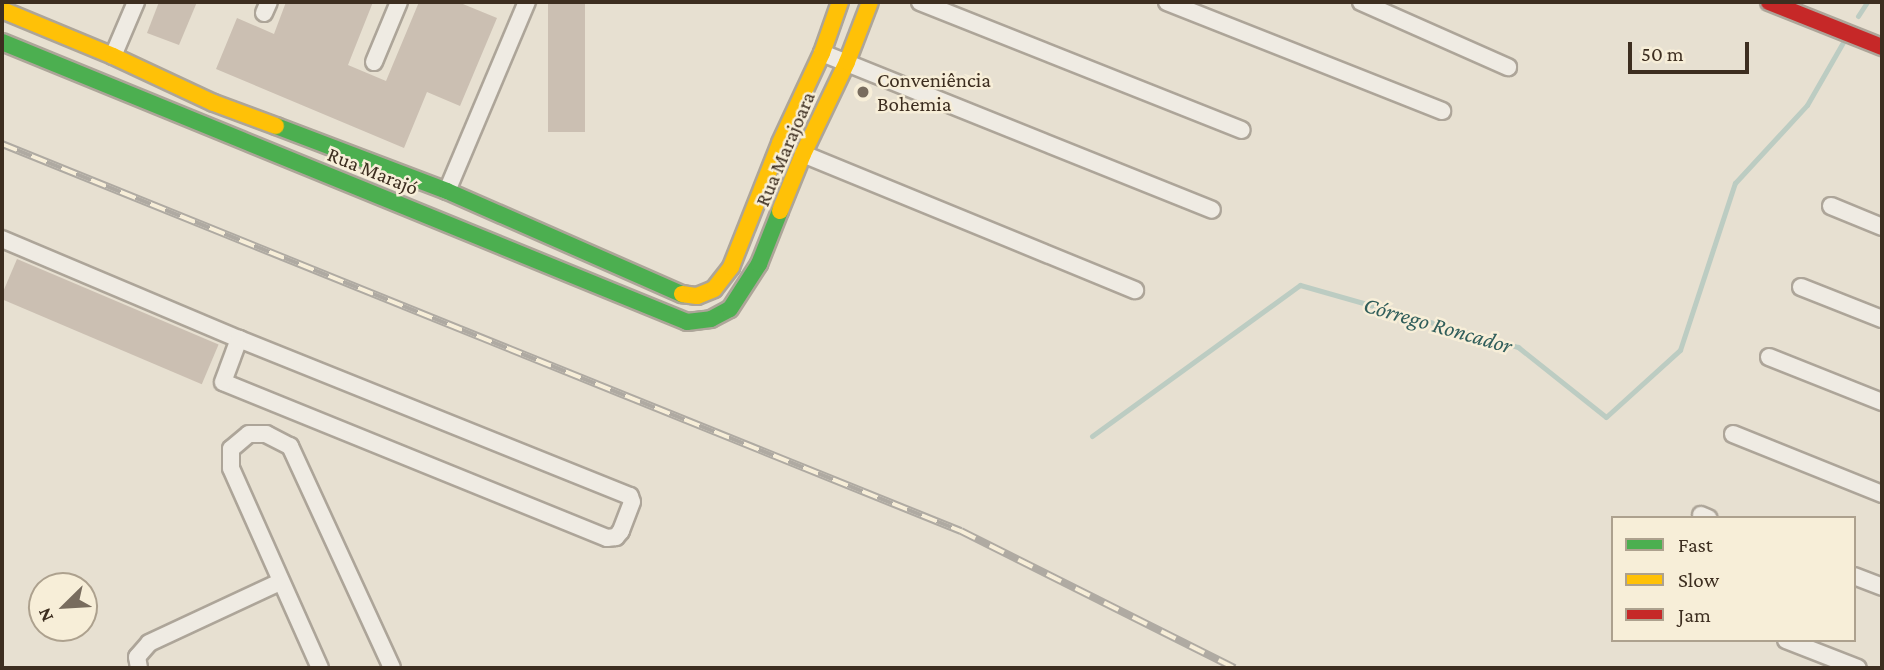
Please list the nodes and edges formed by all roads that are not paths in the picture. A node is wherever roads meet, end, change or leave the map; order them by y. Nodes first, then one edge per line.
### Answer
1 (136, 2) edge
2 (399, 2) edge
3 (527, 2) edge
4 (840, 2) edge
5 (870, 2) edge
6 (919, 2) edge
7 (1167, 2) edge
8 (1361, 2) edge
9 (1769, 2) edge
10 (2, 10) edge
11 (2, 42) edge
12 (1882, 47) edge
13 (822, 53) junction
14 (113, 56) junction
15 (374, 62) dead end
16 (846, 62) junction
17 (1508, 66) dead end
18 (1443, 111) dead end
19 (1241, 130) dead end
20 (803, 154) junction
21 (372, 164) junction
22 (361, 189) junction
23 (447, 191) junction
24 (1831, 205) dead end
25 (1212, 210) dead end
26 (1882, 227) edge
27 (2, 239) edge
28 (1801, 287) dead end
29 (714, 289) junction
30 (1135, 290) dead end
31 (730, 309) junction
32 (1882, 319) edge
33 (239, 339) junction
34 (1769, 356) dead end
35 (1882, 402) edge
36 (1733, 434) dead end
37 (1882, 494) edge
38 (1856, 577) edge
39 (280, 582) junction
40 (1882, 587) edge
41 (1791, 642) edge
42 (139, 668) edge
43 (320, 668) edge
44 (392, 668) edge
45 (1858, 668) edge

1 - 14 street
2 - 15 street
3 - 23 street
4 - 13 street, Rua Marajoara
5 - 16 street, Rua Marajoara
6 - 19 street
7 - 18 street
8 - 17 street
9 - 12 street
10 - 14 street, Rua Marajó
11 - 22 street, Rua Marajó
13 - 16 street
13 - 29 street, Rua Marajoara
14 - 21 street, Rua Marajó
16 - 20 street, Rua Marajoara
16 - 25 street
20 - 30 street
20 - 31 street, Rua Marajoara
21 - 22 street
21 - 23 street, Rua Marajó
22 - 31 street, Rua Marajó
23 - 29 street, Rua Marajó
24 - 26 street
27 - 33 street
28 - 32 street
29 - 31 street
33 - 33 street
34 - 35 street
36 - 37 street
38 - 40 street
39 - 42 street
39 - 43 street
39 - 44 street
41 - 45 street

